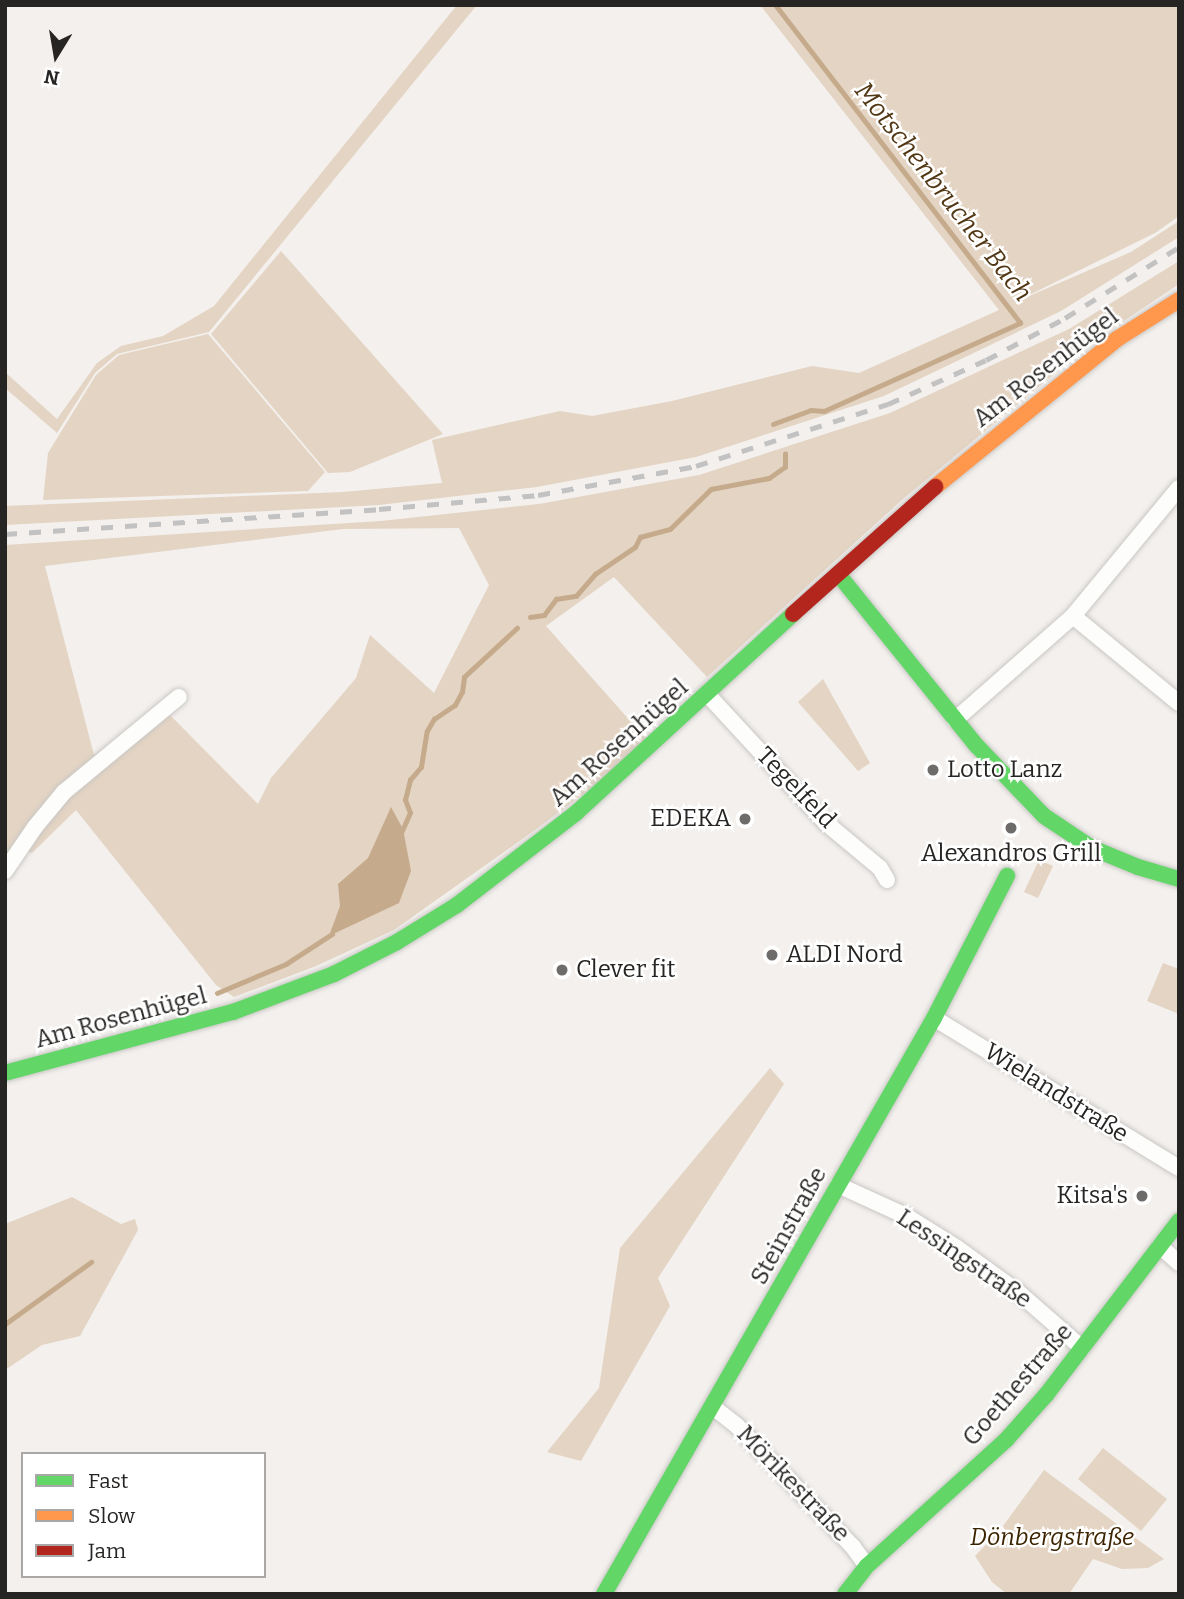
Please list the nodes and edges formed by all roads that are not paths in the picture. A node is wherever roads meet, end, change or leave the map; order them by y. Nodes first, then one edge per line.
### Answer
1 (1179, 300) edge
2 (1179, 488) edge
3 (838, 574) junction
4 (1073, 616) junction
5 (707, 694) junction
6 (179, 697) dead end
7 (1179, 703) edge
8 (956, 720) junction
9 (5, 872) edge
10 (1007, 876) dead end
11 (1179, 879) edge
12 (887, 880) dead end
13 (934, 1018) junction
14 (5, 1073) edge
15 (1179, 1168) edge
16 (838, 1185) junction
17 (1179, 1221) edge
18 (1160, 1245) junction
19 (1179, 1263) edge
20 (1082, 1348) junction
21 (713, 1407) junction
22 (867, 1566) junction
23 (604, 1594) edge
24 (845, 1594) edge

1 - 3 street, Am Rosenhügel
2 - 4 street
3 - 5 street, Am Rosenhügel
3 - 8 street
4 - 7 street
4 - 8 street
5 - 12 street, Tegelfeld
5 - 14 street, Am Rosenhügel
6 - 9 street
8 - 11 street
10 - 13 street, Steinstraße
13 - 15 street, Wielandstraße
13 - 16 street, Steinstraße
16 - 20 street, Lessingstraße
16 - 21 street, Steinstraße
17 - 18 street, Goethestraße
18 - 19 street
18 - 20 street, Goethestraße
20 - 22 street, Goethestraße
21 - 22 street, Mörikestraße
21 - 23 street, Steinstraße
22 - 24 street, Goethestraße

